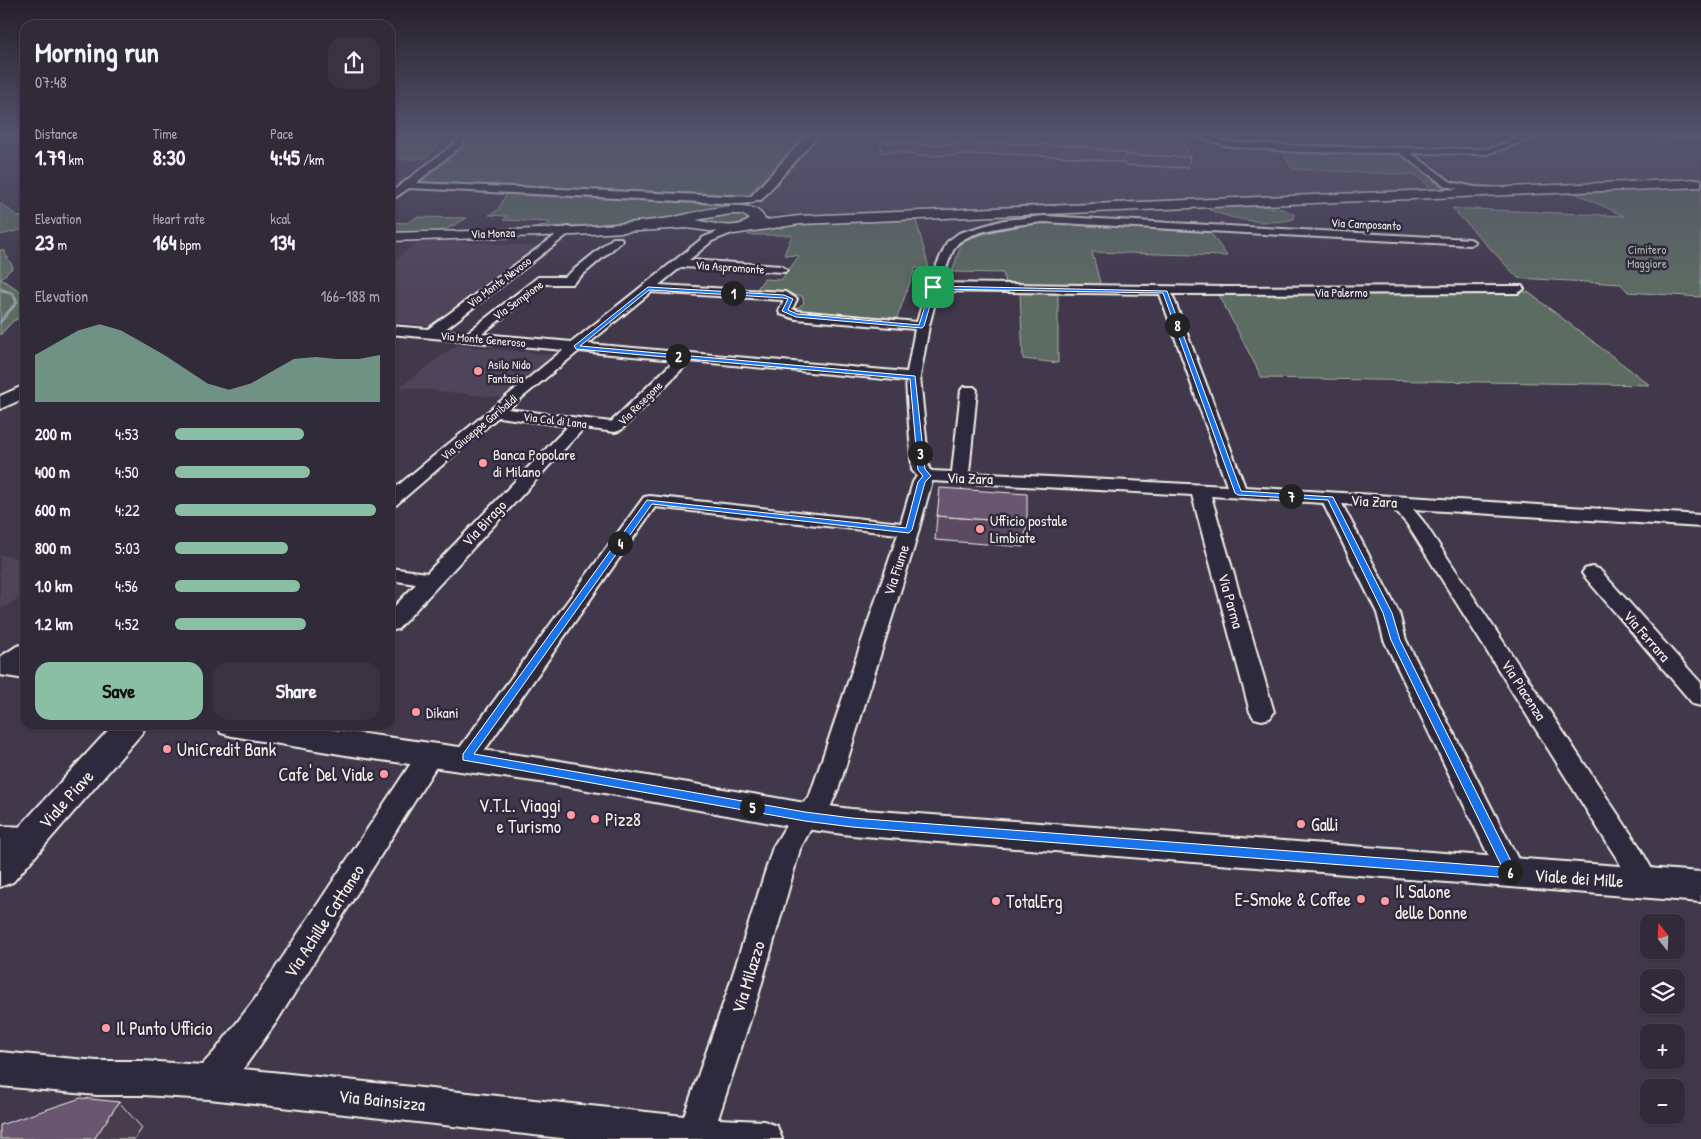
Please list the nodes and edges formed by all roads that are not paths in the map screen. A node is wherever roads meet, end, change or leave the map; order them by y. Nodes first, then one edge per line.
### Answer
1 (452, 187) edge
2 (771, 187) edge
3 (1618, 187) edge
4 (1445, 189) joint
5 (750, 214) junction
6 (702, 227) junction
7 (567, 230) junction
8 (395, 237) edge
9 (617, 240) dead end
10 (1470, 242) dead end
11 (680, 263) junction
12 (781, 270) dead end
13 (933, 287) junction
14 (1516, 287) dead end
15 (648, 288) junction
16 (1165, 292) junction
17 (922, 326) junction
18 (395, 330) edge
19 (430, 334) junction
20 (470, 337) junction
21 (576, 347) junction
22 (686, 357) junction
23 (913, 377) junction
24 (969, 390) dead end
25 (20, 393) edge
26 (0, 403) edge
27 (496, 412) junction
28 (580, 423) junction
29 (615, 427) joint
30 (927, 476) junction
31 (960, 477) junction
32 (1200, 490) junction
33 (1238, 493) junction
34 (395, 498) edge
35 (1330, 498) junction
36 (1397, 502) junction
37 (1701, 521) edge
38 (909, 530) junction
39 (1592, 573) dead end
40 (395, 575) edge
41 (431, 580) junction
42 (395, 619) edge
43 (20, 654) edge
44 (0, 667) edge
45 (20, 671) edge
46 (1701, 698) edge
47 (1262, 712) dead end
48 (126, 730) edge
49 (262, 730) edge
50 (333, 730) edge
51 (430, 755) junction
52 (470, 758) junction
53 (805, 816) junction
54 (15, 837) edge
55 (0, 872) edge
56 (1511, 873) junction
57 (1645, 882) junction
58 (1701, 886) edge
59 (0, 1069) edge
60 (209, 1082) junction
61 (695, 1137) edge
62 (764, 1139) edge

1 - 5 street
2 - 5 street
3 - 4 main road
4 - 5 main road
5 - 6 main road
5 - 6 main road
6 - 7 main road, Via Monza
6 - 11 street, Via Giuseppe Garibaldi
7 - 8 main road, Via Monza
7 - 19 street, Via Monte Nevoso
9 - 20 street, Via Sempione
10 - 13 street, Via Camposanto
11 - 12 street, Via Aspromonte
11 - 15 street, Via Giuseppe Garibaldi
13 - 16 street, Via Palermo
13 - 17 street
14 - 16 street, Via Palermo
15 - 17 street
15 - 21 street, Via Giuseppe Garibaldi
16 - 33 street
17 - 23 street
18 - 19 street, Via Monte Generoso
19 - 20 street, Via Monte Generoso
20 - 21 street, Via Monte Generoso
21 - 22 street, Via Monte Generoso
21 - 27 street, Via Giuseppe Garibaldi
22 - 23 street, Via Monte Generoso
22 - 29 street, Via Resegone
23 - 30 street
24 - 31 street
25 - 26 street
27 - 28 street, Via Col di Lana
27 - 34 street, Via Giuseppe Garibaldi
28 - 29 street, Via Col di Lana
28 - 41 street, Via Birago
30 - 31 street, Via Zara
30 - 38 street, Via Fiume
31 - 32 street, Via Zara
32 - 33 street, Via Zara
32 - 47 street, Via Parma
33 - 35 street, Via Zara
35 - 36 street, Via Zara
35 - 56 street
36 - 37 street, Via Zara
36 - 57 street, Via Piacenza
38 - 52 street
38 - 53 street, Via Fiume
39 - 46 street, Via Ferrara
40 - 41 street
41 - 42 street, Via Birago
43 - 44 street
44 - 45 street
48 - 54 street, Viale Piave
49 - 51 street, Viale dei Mille
50 - 52 street, Viale dei Mille
51 - 52 street, Viale dei Mille
51 - 60 street, Via Achille Cattaneo
52 - 53 street, Viale dei Mille
53 - 56 street, Viale dei Mille
53 - 61 street, Via Milazzo
54 - 55 street, Viale Piave
56 - 57 street, Viale dei Mille
57 - 58 street, Viale dei Mille
59 - 60 street, Via Bainsizza
60 - 61 street, Via Bainsizza
61 - 62 street, Via Bainsizza

